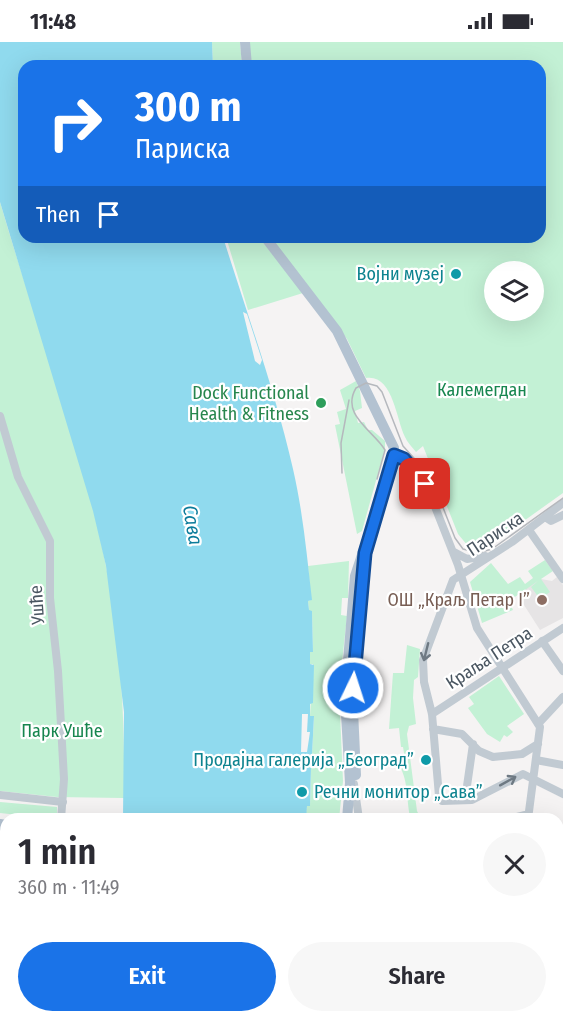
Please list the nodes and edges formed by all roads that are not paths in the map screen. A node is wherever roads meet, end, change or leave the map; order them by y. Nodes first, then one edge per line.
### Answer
1 (245, 42) edge
2 (246, 60) edge
3 (270, 243) edge
4 (0, 416) edge
5 (394, 455) junction
6 (563, 503) edge
7 (563, 515) edge
8 (544, 517) junction
9 (529, 530) junction
10 (366, 548) junction
11 (452, 550) junction
12 (495, 553) junction
13 (558, 567) edge
14 (461, 575) junction
15 (563, 579) edge
16 (563, 628) edge
17 (543, 641) junction
18 (501, 668) junction
19 (563, 671) edge
20 (563, 697) edge
21 (432, 714) junction
22 (538, 723) junction
23 (433, 729) junction
24 (472, 744) junction
25 (538, 744) junction
26 (536, 760) junction
27 (563, 765) edge
28 (534, 778) junction
29 (354, 784) junction
30 (563, 794) edge
31 (0, 795) edge
32 (350, 796) junction
33 (465, 800) junction
34 (63, 802) junction
35 (62, 813) edge
36 (348, 813) edge
37 (358, 813) edge
38 (529, 813) edge

1 - 2 main road
3 - 5 main road
4 - 34 street, Ушће
5 - 10 main road
5 - 11 street, Париска
6 - 8 street, Париска
7 - 8 street, Париска
8 - 9 street, Париска
9 - 12 street, Париска
9 - 13 street
10 - 29 main road
10 - 32 main road
11 - 12 street
11 - 14 street, Париска
12 - 14 street, Париска
13 - 15 street
14 - 18 street
14 -> 21 street
16 - 17 street, Краља Петра
17 - 18 street, Краља Петра
17 - 19 street
18 - 21 street, Краља Петра
18 - 22 street
20 - 22 street
21 - 23 street
22 - 25 street
23 - 24 street
23 - 33 street
24 - 25 street
24 - 33 street
25 - 26 street
26 - 27 street
26 - 28 street
28 - 30 street
33 -> 28 street
28 - 38 street
29 - 32 main road
29 - 37 street
31 - 34 street
32 - 36 main road
34 - 35 street, Ушће

